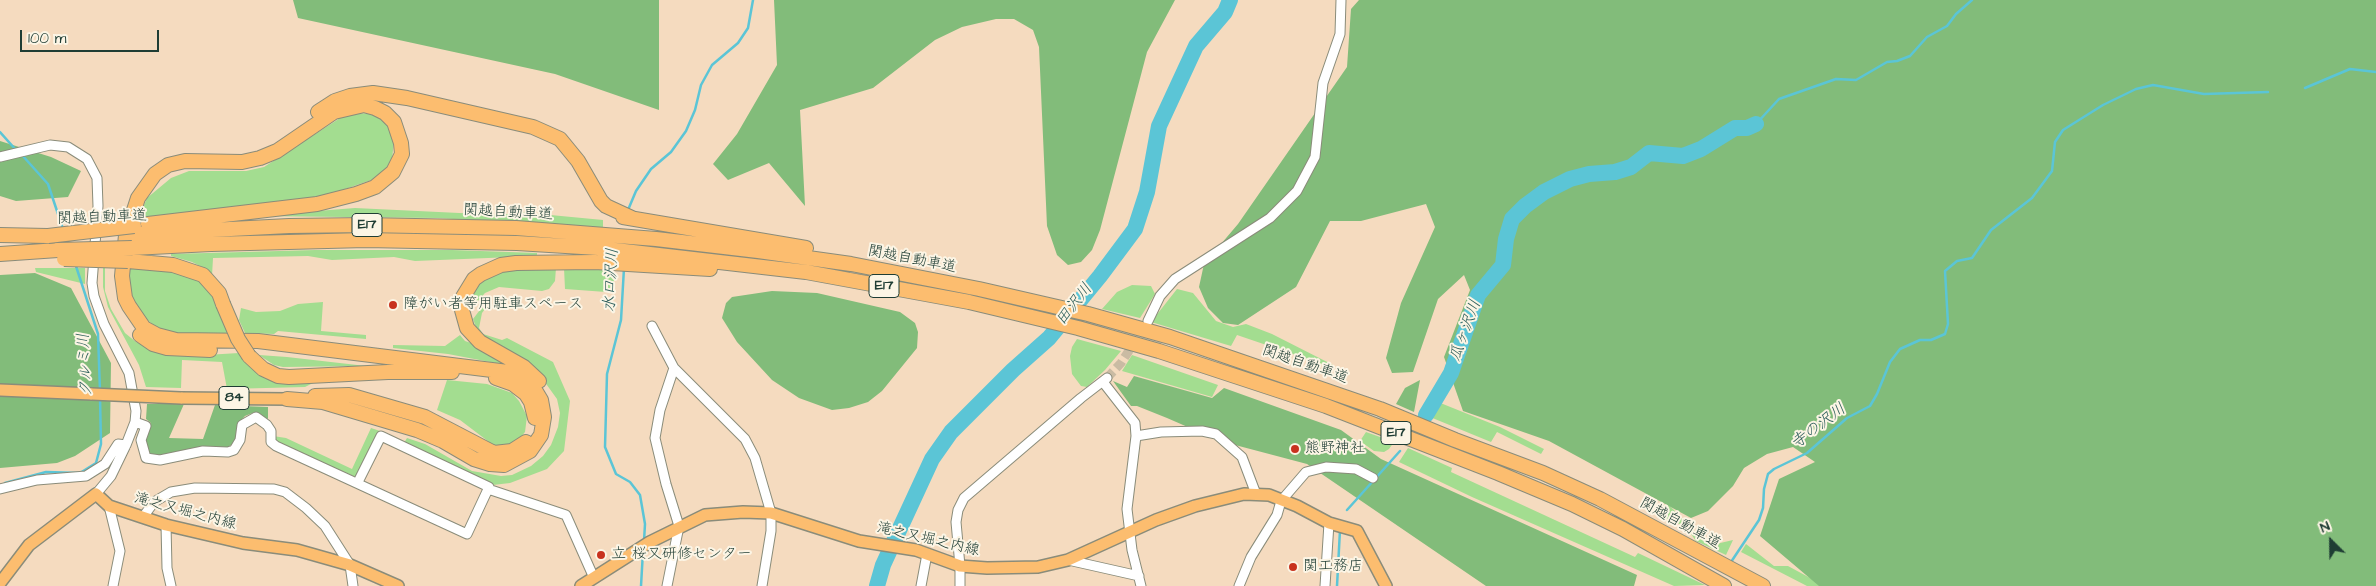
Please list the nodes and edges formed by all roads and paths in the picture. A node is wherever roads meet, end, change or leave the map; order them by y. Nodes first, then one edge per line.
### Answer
1 (1341, 0) edge
2 (0, 157) edge
3 (134, 230) junction
4 (0, 235) edge
5 (0, 254) edge
6 (58, 255) junction
7 (130, 255) junction
8 (0, 258) edge
9 (652, 260) junction
10 (851, 264) junction
11 (1148, 321) tunnel mouth
12 (652, 326) dead end
13 (674, 368) junction
14 (452, 372) junction
15 (0, 390) edge
16 (287, 399) junction
17 (135, 422) junction
18 (1136, 436) junction
19 (126, 445) junction
20 (504, 465) junction
21 (1373, 478) dead end
22 (358, 482) junction
23 (0, 489) edge
24 (488, 489) junction
25 (96, 494) junction
26 (1256, 494) junction
27 (1281, 501) junction
28 (109, 506) junction
29 (771, 513) junction
30 (142, 517) junction
31 (1329, 523) junction
32 (166, 525) junction
33 (679, 526) junction
34 (1130, 531) junction
35 (927, 554) junction
36 (1068, 560) junction
37 (350, 565) junction
38 (960, 566) junction
39 (1139, 576) junction
40 (594, 578) junction
41 (0, 583) edge
42 (113, 586) edge
43 (171, 586) edge
44 (353, 586) edge
45 (398, 586) edge
46 (581, 586) edge
47 (667, 586) edge
48 (762, 586) edge
49 (921, 586) edge
50 (960, 586) edge
51 (1141, 586) edge
52 (1240, 586) edge
53 (1325, 586) edge
54 (1386, 586) edge
55 (1724, 586) edge
56 (1763, 586) edge

1 - 11 street
2 - 17 street
3 - 4 highway, 関越自動車道 / E17, bridge
3 - 10 highway, 関越自動車道 / E17
3 - 20 highway
5 - 6 highway, 関越自動車道
6 - 7 highway, bridge
6 - 8 highway
7 - 9 highway, 関越自動車道 / E17
7 - 14 highway, bridge
9 - 20 highway
9 - 55 highway, 関越自動車道 / E17
10 - 14 highway
10 - 56 highway, 関越自動車道 / E17
12 - 13 street
13 - 29 street
13 - 33 street
14 - 16 highway
15 - 16 main road, 84, bridge
16 - 20 highway
17 - 19 street
17 - 22 street
18 - 26 street
18 - 34 street
18 - 38 street
19 - 23 street
19 - 25 street
21 - 27 street
22 - 24 street
22 - 24 street
24 - 40 street
25 - 28 main road, 滝之又堀之内線
25 - 41 main road
26 - 27 main road, 滝之又堀之内線
26 - 34 main road, 滝之又堀之内線
27 - 31 main road, 滝之又堀之内線
27 - 52 street
28 - 30 main road, 滝之又堀之内線
28 - 42 street
29 - 33 main road, 滝之又堀之内線
29 - 35 main road, 滝之又堀之内線
29 - 48 street
30 - 32 main road, 滝之又堀之内線
30 - 37 street
31 - 53 street
31 - 54 main road, 滝之又堀之内線
32 - 37 main road, 滝之又堀之内線
32 - 43 street
33 - 40 main road, 滝之又堀之内線
33 - 47 street
34 - 36 main road, 滝之又堀之内線
34 - 39 street
35 - 38 main road, 滝之又堀之内線
35 - 49 street
36 - 38 main road, 滝之又堀之内線
36 - 39 street
37 - 44 street
37 - 45 main road, 滝之又堀之内線
38 - 50 street
39 - 51 street
40 - 46 main road, 滝之又堀之内線

